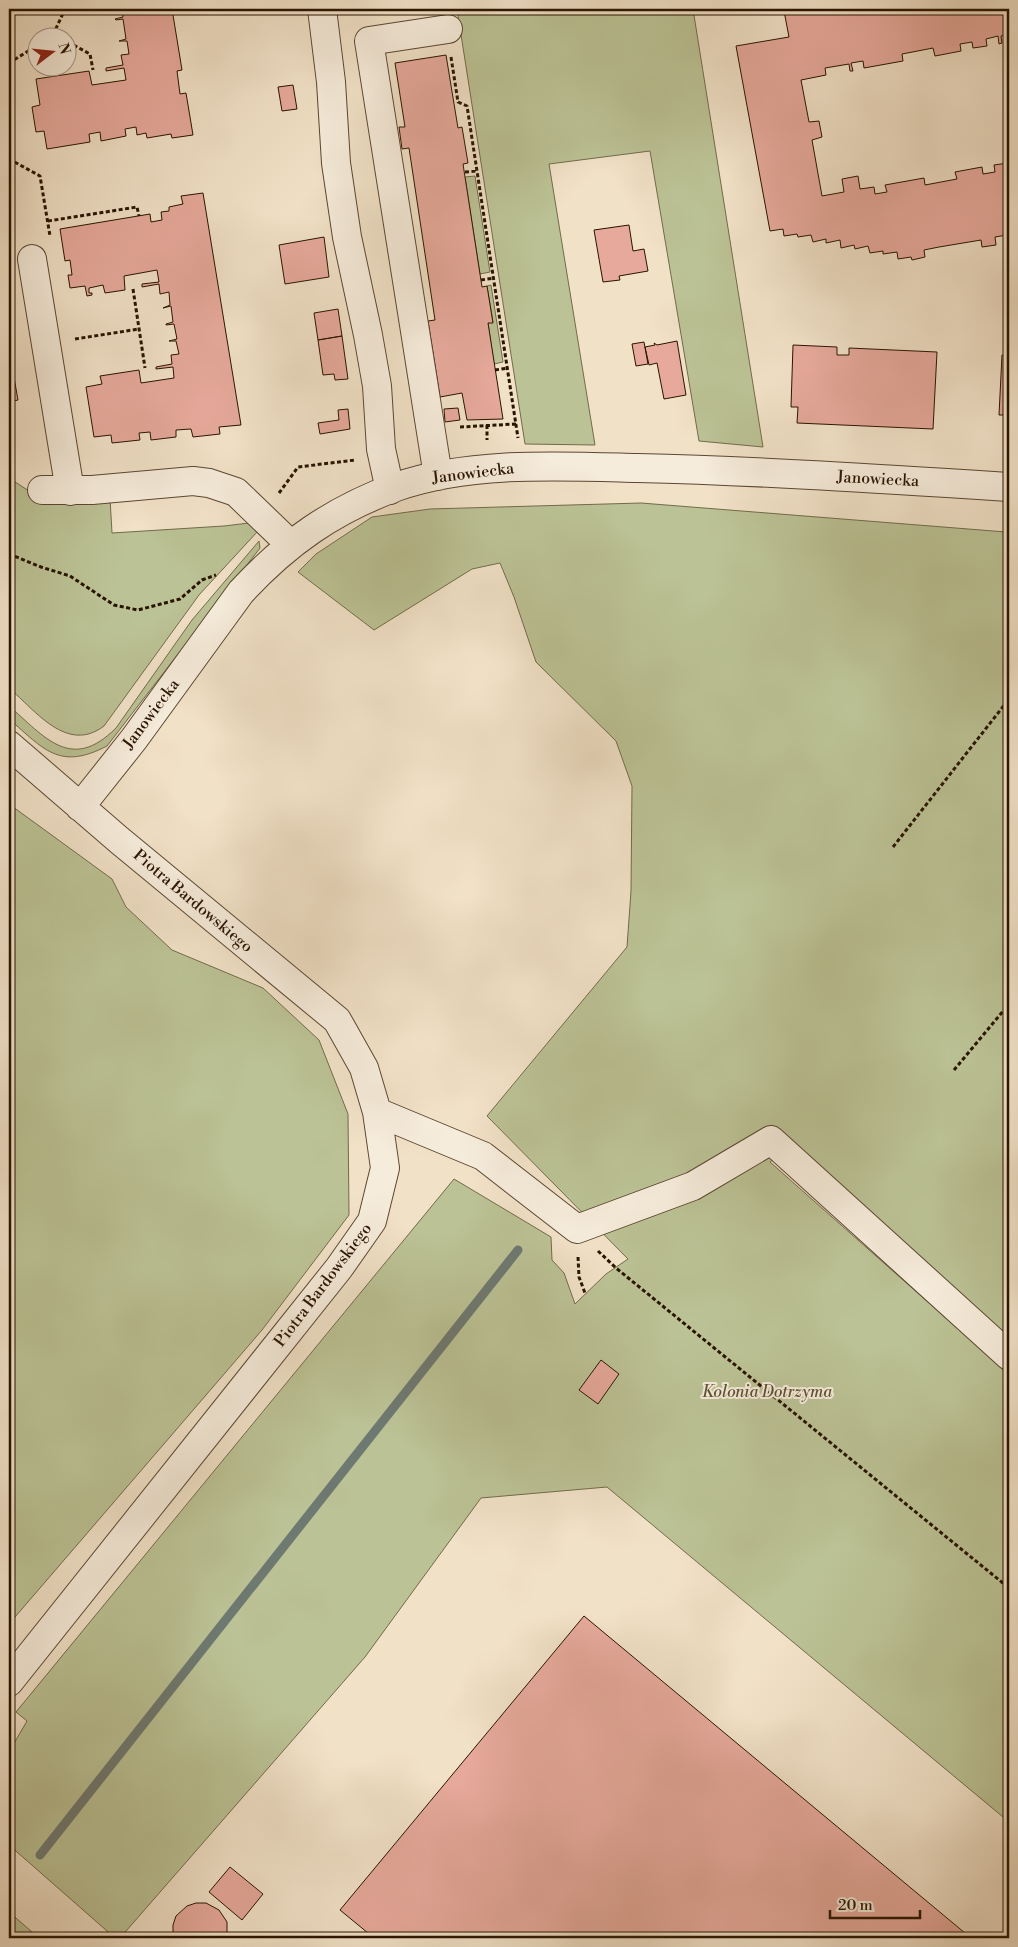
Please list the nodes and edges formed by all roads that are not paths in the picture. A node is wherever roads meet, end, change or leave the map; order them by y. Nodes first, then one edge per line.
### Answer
1 (322, 9) edge
2 (447, 30) road end
3 (32, 259) dead end
4 (438, 476) junction
5 (1009, 487) edge
6 (42, 490) dead end
7 (390, 490) junction
8 (70, 492) junction
9 (290, 544) junction
10 (9, 746) edge
11 (80, 807) junction
12 (377, 1112) junction
13 (1009, 1356) edge
14 (9, 1682) edge

1 - 7 street
2 - 4 street
3 - 8 street
4 - 5 street, Janowiecka
4 - 7 street, Janowiecka
6 - 8 street
7 - 9 street, Janowiecka
8 - 9 street
9 - 11 street, Janowiecka
10 - 11 street, Piotra Bardowskiego
11 - 12 street, Piotra Bardowskiego
12 - 13 street
12 - 14 street, Piotra Bardowskiego

